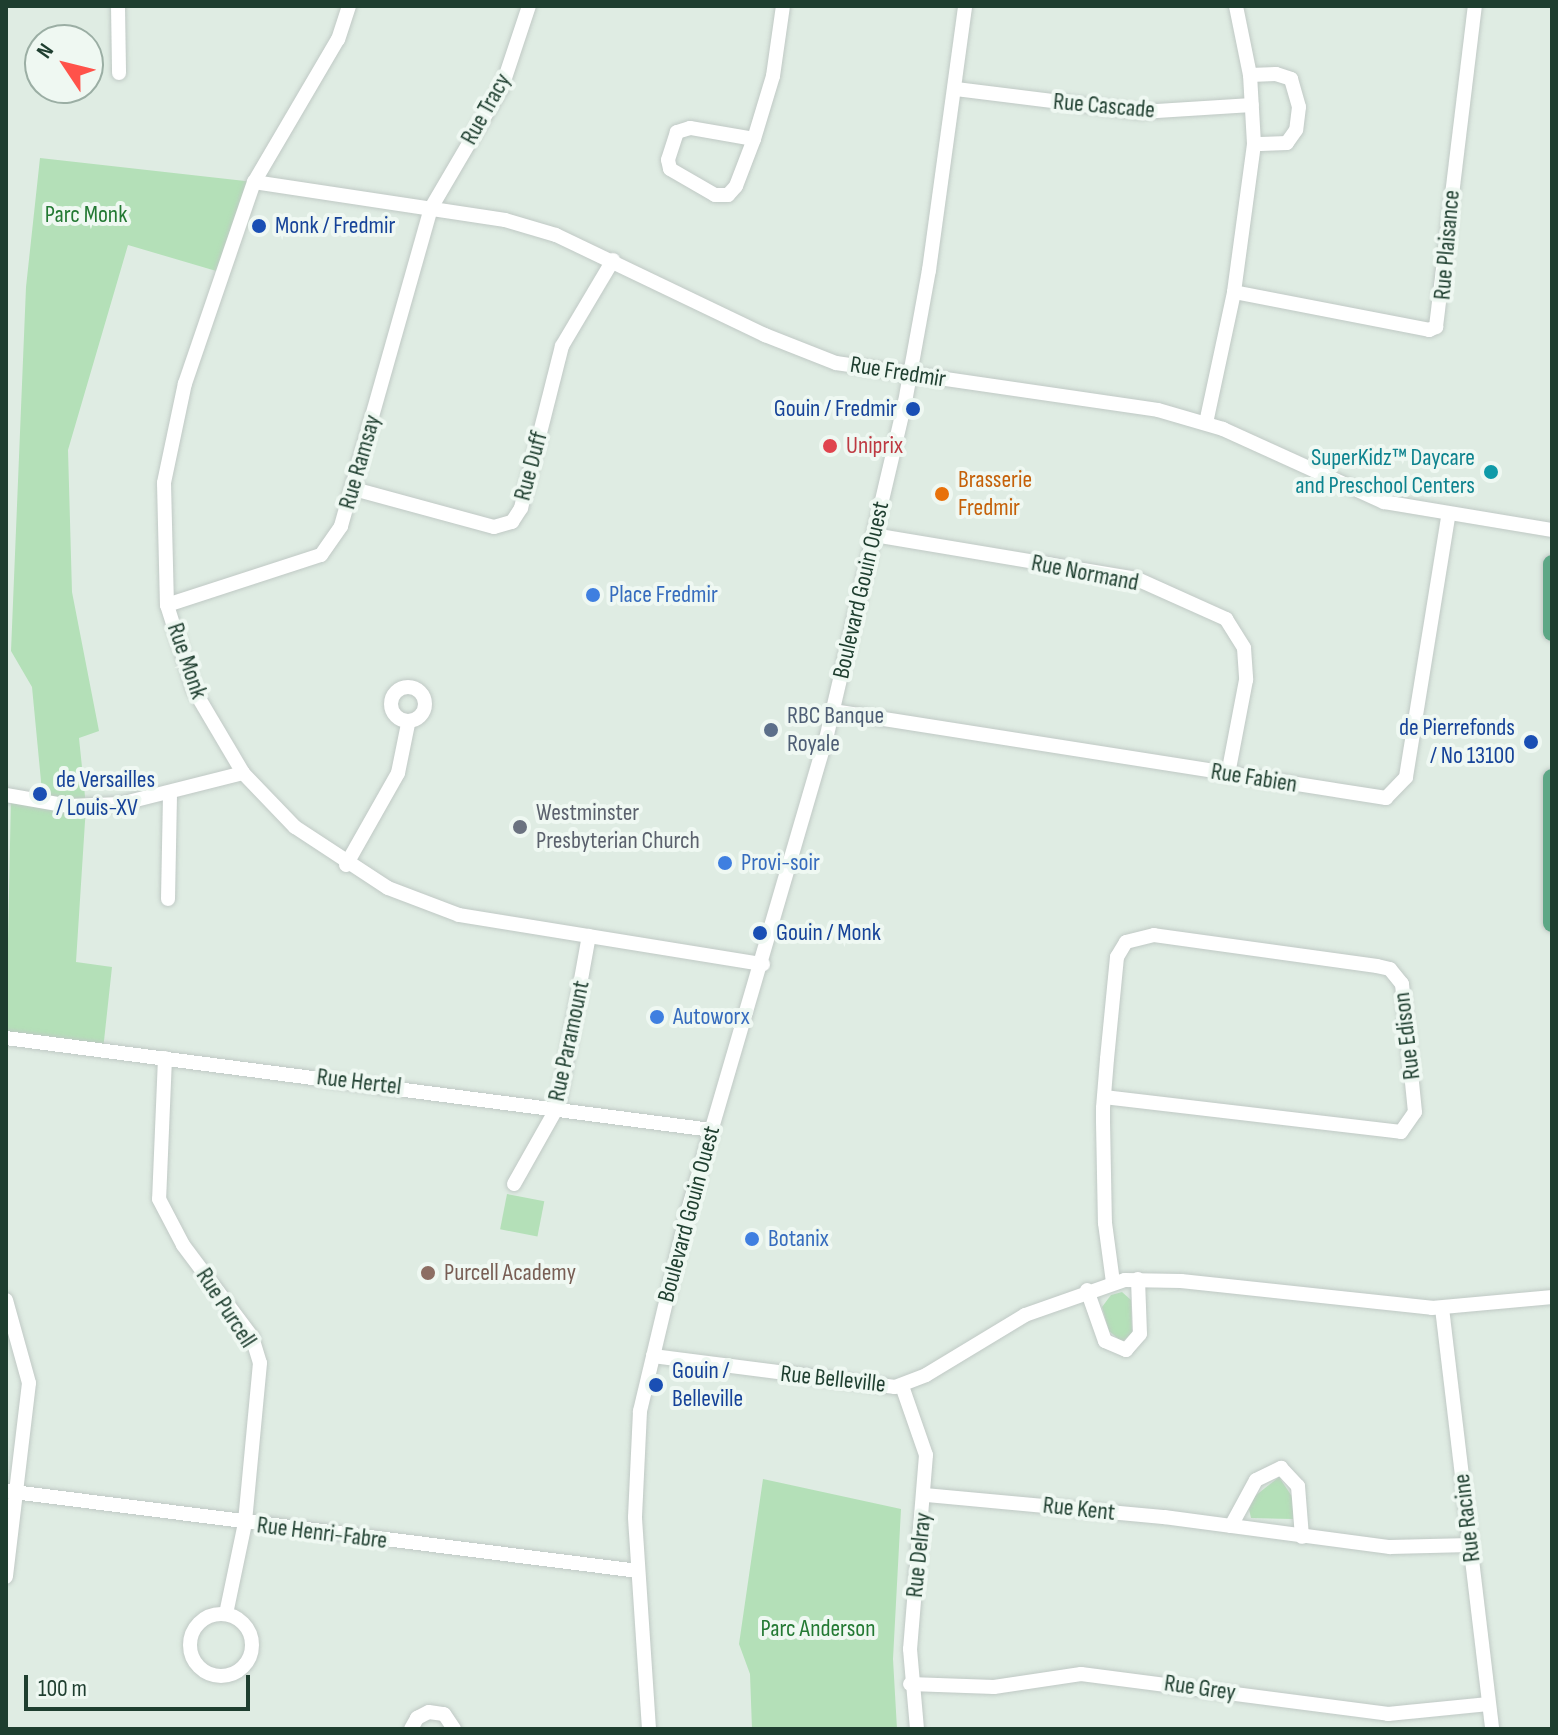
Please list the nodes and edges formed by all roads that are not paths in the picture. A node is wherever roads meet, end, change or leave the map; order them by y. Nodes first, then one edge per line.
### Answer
1 (118, 6) edge
2 (349, 6) edge
3 (529, 6) edge
4 (783, 6) edge
5 (965, 6) edge
6 (1236, 6) edge
7 (1475, 6) edge
8 (119, 73) dead end
9 (1250, 75) junction
10 (956, 89) junction
11 (1252, 105) junction
12 (754, 139) junction
13 (1254, 144) junction
14 (254, 182) junction
15 (431, 208) junction
16 (613, 260) junction
17 (1234, 292) junction
18 (911, 376) junction
19 (1206, 423) junction
20 (354, 489) junction
21 (1448, 517) junction
22 (1552, 530) edge
23 (874, 535) junction
24 (1552, 564) edge
25 (167, 605) junction
26 (1552, 632) edge
27 (833, 711) junction
28 (408, 724) dead end
29 (243, 773) junction
30 (1228, 774) junction
31 (1552, 778) edge
32 (6, 795) edge
33 (170, 795) junction
34 (346, 865) junction
35 (168, 899) dead end
36 (1552, 923) edge
37 (589, 936) junction
38 (763, 964) junction
39 (6, 1038) edge
40 (165, 1058) junction
41 (1104, 1097) junction
42 (558, 1106) junction
43 (711, 1130) junction
44 (514, 1184) dead end
45 (1138, 1279) junction
46 (1113, 1282) junction
47 (1087, 1290) junction
48 (1552, 1297) edge
49 (6, 1300) edge
50 (1442, 1308) junction
51 (653, 1356) junction
52 (902, 1386) junction
53 (11, 1492) edge
54 (926, 1495) junction
55 (245, 1523) junction
56 (1231, 1526) junction
57 (1302, 1537) junction
58 (1470, 1545) junction
59 (638, 1571) junction
60 (6, 1577) edge
61 (226, 1614) junction
62 (910, 1684) junction
63 (1489, 1704) junction
64 (411, 1729) edge
65 (454, 1729) edge
66 (649, 1729) edge
67 (917, 1729) edge
68 (1492, 1729) edge

1 - 8 street
2 - 14 street, Rue Monk
3 - 15 street, Rue Tracy
4 - 12 street
5 - 10 street, Boulevard Gouin Ouest
6 - 9 street
7 - 17 street, Rue Plaisance
9 - 11 street
9 - 13 street
10 - 11 street, Rue Cascade
10 - 18 street, Boulevard Gouin Ouest
11 - 13 street
12 - 12 street
13 - 17 street
14 - 15 street, Rue Fredmir
14 - 25 street, Rue Monk
15 - 16 street, Rue Fredmir
15 - 20 street, Rue Ramsay
16 - 18 street, Rue Fredmir
16 - 20 street, Rue Duff
17 - 19 street
18 - 19 street, Rue Fredmir
18 - 23 street, Boulevard Gouin Ouest
19 - 21 street, Rue Fredmir
20 - 25 street, Rue Ramsay
21 - 22 street, Rue Fredmir
21 - 30 street, Rue Fabien
23 - 27 street, Boulevard Gouin Ouest
23 - 30 street, Rue Normand
24 - 26 main road
25 - 29 street, Rue Monk
27 - 30 street, Rue Fabien
27 - 38 street, Boulevard Gouin Ouest
28 - 34 street
29 - 33 street
29 - 34 street, Rue Monk
31 - 36 main road
32 - 33 street
33 - 35 street
34 - 37 street, Rue Monk
37 - 38 street, Rue Monk
37 - 42 street, Rue Paramount
38 - 43 street, Boulevard Gouin Ouest
39 - 40 street, Rue Hertel
40 - 42 street, Rue Hertel
40 - 55 street, Rue Purcell
41 - 41 street, Rue Edison
41 - 46 street, Rue Edison
42 - 43 street, Rue Hertel
42 - 44 street, Rue Paramount
43 - 51 street, Boulevard Gouin Ouest
45 - 46 street, Rue Belleville
45 - 47 street
45 - 50 street, Rue Belleville
46 - 47 street, Rue Belleville
47 - 52 street, Rue Belleville
48 - 50 street, Rue Belleville
49 - 53 street
50 - 58 street, Rue Racine
51 - 52 street, Rue Belleville
51 - 59 street, Boulevard Gouin Ouest
52 - 54 street, Rue Delray
53 - 55 street, Rue Henri-Fabre
53 - 60 street
54 - 56 street, Rue Kent
54 - 62 street, Rue Delray
55 - 59 street, Rue Henri-Fabre
55 - 61 street, Rue Purcell
56 - 57 street, Rue Kent
56 - 57 street
57 - 58 street, Rue Kent
58 - 63 street, Rue Racine
59 - 66 street, Boulevard Gouin Ouest
61 - 61 street
62 - 63 street, Rue Grey
62 - 67 street, Rue Delray
63 - 68 street, Rue Racine
64 - 65 street

